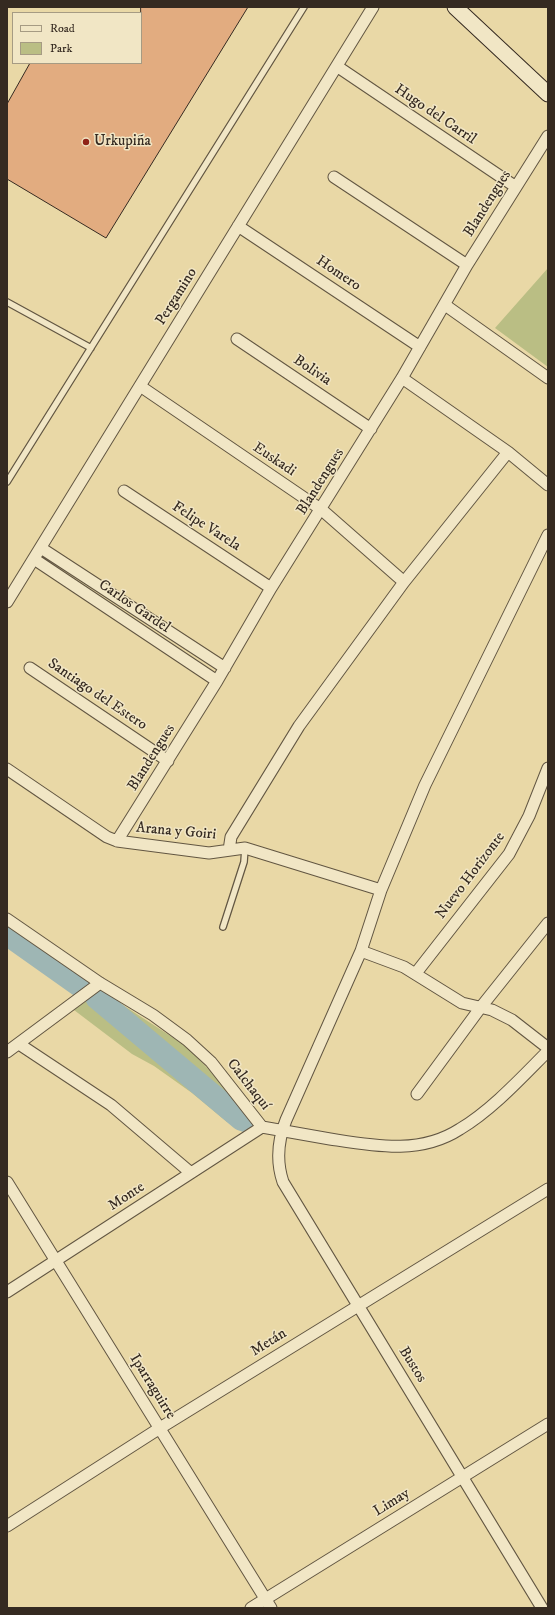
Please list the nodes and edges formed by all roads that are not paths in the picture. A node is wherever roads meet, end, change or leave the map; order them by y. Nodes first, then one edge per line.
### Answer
1 (304, 7) edge
2 (373, 7) edge
3 (454, 7) edge
4 (338, 67) junction
5 (548, 94) edge
6 (548, 136) edge
7 (334, 177) dead end
8 (516, 187) junction
9 (238, 226) junction
10 (467, 265) junction
11 (7, 302) edge
12 (445, 304) junction
13 (237, 339) dead end
14 (420, 347) junction
15 (91, 348) junction
16 (402, 378) junction
17 (548, 378) edge
18 (140, 386) junction
19 (371, 429) junction
20 (508, 452) junction
21 (7, 482) edge
22 (548, 485) edge
23 (124, 491) dead end
24 (322, 510) junction
25 (548, 535) edge
26 (42, 548) junction
27 (34, 559) junction
28 (404, 582) junction
29 (271, 588) junction
30 (7, 602) edge
31 (30, 668) dead end
32 (225, 668) junction
33 (217, 681) junction
34 (168, 761) junction
35 (548, 768) edge
36 (7, 769) edge
37 (117, 841) junction
38 (245, 848) junction
39 (229, 850) junction
40 (381, 890) junction
41 (7, 919) edge
42 (548, 924) edge
43 (223, 927) dead end
44 (361, 951) junction
45 (416, 973) junction
46 (100, 983) junction
47 (481, 1007) junction
48 (19, 1044) junction
49 (548, 1050) edge
50 (7, 1052) edge
51 (417, 1094) dead end
52 (262, 1127) junction
53 (282, 1131) junction
54 (191, 1173) junction
55 (7, 1182) edge
56 (548, 1189) edge
57 (56, 1261) junction
58 (7, 1292) edge
59 (358, 1306) junction
60 (548, 1424) edge
61 (160, 1428) junction
62 (463, 1477) junction
63 (7, 1526) edge
64 (268, 1604) edge
65 (251, 1608) edge
66 (542, 1608) edge

1 - 15 lane
2 - 4 street, Pergamino
3 - 5 street
4 - 8 street, Hugo del Carril
4 - 9 street, Pergamino
6 - 8 street, Blandengues
7 - 10 street
8 - 10 street, Blandengues
9 - 14 street, Homero
9 - 18 street, Pergamino
10 - 12 street, Blandengues
11 - 15 lane
12 - 14 street, Blandengues
12 - 17 street
13 - 19 street, Bolivia
14 - 16 street, Blandengues
15 - 21 lane
16 - 19 street, Blandengues
16 - 20 street
18 - 24 street, Euskadi
18 - 26 street, Pergamino
19 - 24 street, Blandengues
20 - 22 street
20 - 28 street
23 - 29 street, Felipe Varela
24 - 28 street, Euskadi
24 - 29 street, Blandengues
25 - 40 street, Bustos
26 - 27 street, Pergamino
26 - 32 street, Carlos Gardel
27 - 30 street, Pergamino
27 - 33 street, Carlos Gardel
28 - 39 street
29 - 32 street, Blandengues
31 - 34 street, Santiago del Estero
32 - 33 street, Blandengues
33 - 34 street, Blandengues
34 - 37 street, Blandengues
35 - 45 street, Nuevo Horizonte
36 - 37 street, Arana y Goiri
37 - 39 street, Arana y Goiri
38 - 39 street, Arana y Goiri
38 - 40 street, Arana y Goiri
38 - 43 lane
40 - 44 street, Bustos
41 - 46 street, Calchaquí
42 - 47 street
44 - 45 street
44 - 53 street, Bustos
45 - 47 street
46 - 48 street
46 - 52 street, Calchaquí
47 - 49 street
47 - 51 street
48 - 50 street
48 - 54 street
49 - 53 street, Calchaquí
52 - 53 street, Calchaquí
52 - 54 street, Monte
53 - 59 street, Bustos
54 - 57 street, Monte
55 - 57 street, Iparraguirre
56 - 59 street, Metán
57 - 58 street, Monte
57 - 61 street, Iparraguirre
59 - 61 street, Metán
59 - 62 street, Bustos
60 - 62 street, Limay
61 - 63 street, Metán
61 - 64 street, Iparraguirre
62 - 64 street, Limay
62 - 66 street, Bustos
64 - 65 street, Limay

